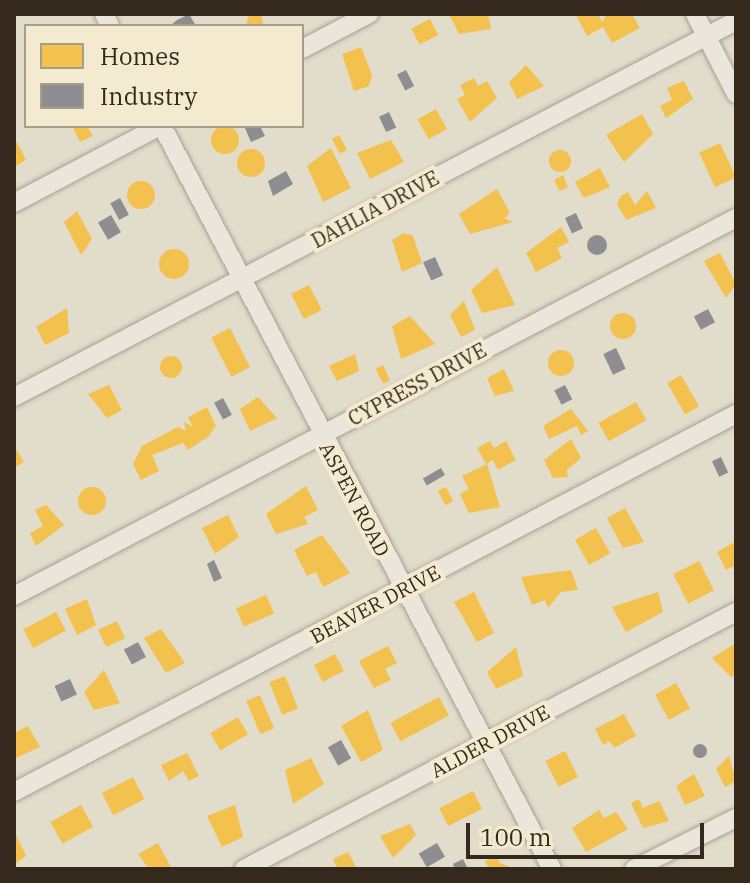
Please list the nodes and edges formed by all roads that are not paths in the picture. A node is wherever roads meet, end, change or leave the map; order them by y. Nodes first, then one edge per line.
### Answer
1 (369, 14) edge
2 (695, 14) edge
3 (736, 21) edge
4 (707, 37) junction
5 (304, 48) edge
6 (736, 94) edge
7 (157, 128) edge
8 (162, 128) edge
9 (14, 203) edge
10 (736, 218) edge
11 (243, 280) junction
12 (14, 397) edge
13 (736, 414) edge
14 (321, 435) junction
15 (403, 590) junction
16 (14, 596) edge
17 (736, 612) edge
18 (486, 743) junction
19 (14, 792) edge
20 (736, 818) edge
21 (244, 869) edge
22 (552, 869) edge
23 (634, 869) edge

1 - 5 street
2 - 4 street
3 - 4 street, DAHLIA DRIVE
4 - 6 street
4 - 11 street, DAHLIA DRIVE
7 - 9 street
8 - 11 street, ASPEN ROAD
10 - 14 street, CYPRESS DRIVE
11 - 12 street, DAHLIA DRIVE
11 - 14 street, ASPEN ROAD
13 - 15 street, BEAVER DRIVE
14 - 15 street, ASPEN ROAD
14 - 16 street, CYPRESS DRIVE
15 - 18 street, ASPEN ROAD
15 - 19 street, BEAVER DRIVE
17 - 18 street, ALDER DRIVE
18 - 21 street, ALDER DRIVE
18 - 22 street, ASPEN ROAD
20 - 23 street

